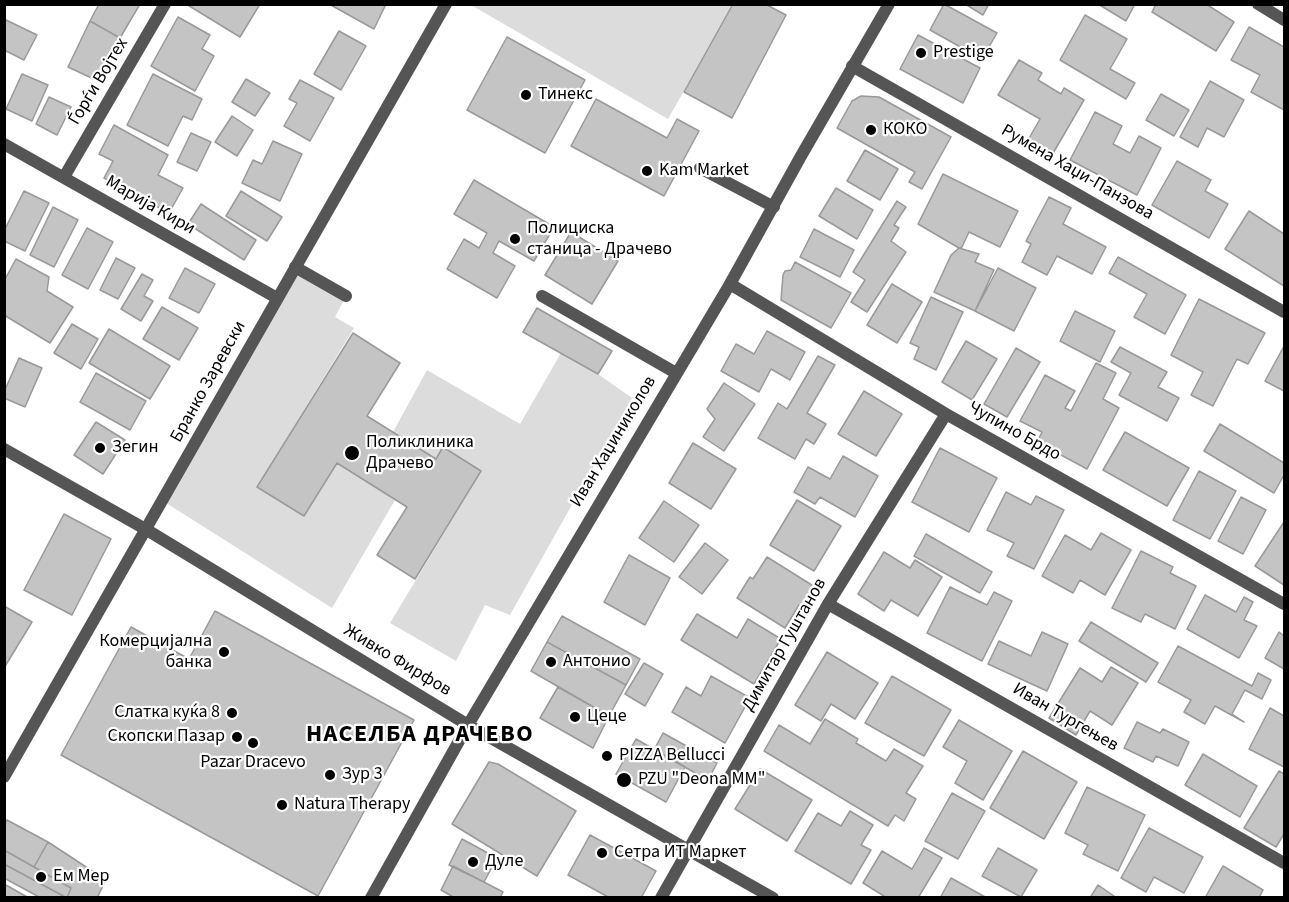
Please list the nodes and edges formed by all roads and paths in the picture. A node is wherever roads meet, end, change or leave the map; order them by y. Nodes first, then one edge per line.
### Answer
1 (165, 4) edge
2 (446, 4) edge
3 (889, 4) edge
4 (1258, 4) edge
5 (1284, 20) edge
6 (852, 66) junction
7 (4, 144) edge
8 (700, 168) dead end
9 (63, 177) junction
10 (774, 207) junction
11 (295, 267) junction
12 (730, 284) junction
13 (346, 296) dead end
14 (542, 296) dead end
15 (277, 298) junction
16 (1284, 312) edge
17 (676, 373) junction
18 (946, 414) junction
19 (4, 449) edge
20 (147, 530) junction
21 (828, 604) junction
22 (1284, 604) edge
23 (468, 725) junction
24 (4, 777) edge
25 (688, 850) junction
26 (1284, 863) edge
27 (371, 897) edge
28 (661, 897) edge
29 (773, 897) edge

1 - 9 street, Ѓорѓи Војтех
2 - 11 street, Бранко Заревски
3 - 6 street, Иван Хаџиниколов
4 - 5 street
6 - 10 street, Иван Хаџиниколов
6 - 16 street, Румена Хаџи-Панзова
7 - 9 street, Марија Кири
8 - 10 street
9 - 15 street, Марија Кири
10 - 12 street, Иван Хаџиниколов
11 - 13 street
11 - 15 street, Бранко Заревски
12 - 17 street, Иван Хаџиниколов
12 - 18 street, Чупино Брдо
14 - 17 street
15 - 20 street, Бранко Заревски
17 - 23 street, Иван Хаџиниколов
18 - 21 street, Димитар Гуштанов
18 - 22 street, Чупино Брдо
19 - 20 street, Живко Фирфов
20 - 23 street, Живко Фирфов
20 - 24 street, Бранко Заревски
21 - 25 street, Димитар Гуштанов
21 - 26 street, Иван Тургењев
23 - 25 street, Живко Фирфов
23 - 27 street, Иван Хаџиниколов
25 - 28 street, Димитар Гуштанов
25 - 29 street, Живко Фирфов

